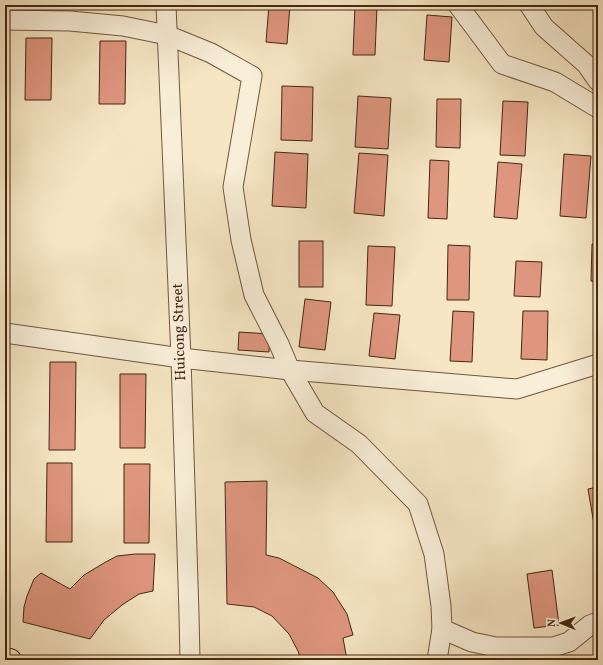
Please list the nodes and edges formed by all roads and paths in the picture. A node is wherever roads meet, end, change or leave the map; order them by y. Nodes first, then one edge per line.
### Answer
1 (166, 5) edge
2 (172, 5) edge
3 (458, 5) edge
4 (532, 5) edge
5 (70, 13) edge
6 (5, 20) edge
7 (170, 36) junction
8 (598, 81) edge
9 (598, 108) edge
10 (5, 333) edge
11 (184, 359) junction
12 (598, 364) edge
13 (290, 370) junction
14 (598, 622) edge
15 (442, 630) junction
16 (5, 658) edge
17 (10, 660) edge
18 (190, 660) edge
19 (196, 660) edge
20 (437, 660) edge

1 - 7 street, Huicong Street
2 - 7 street, Huicong Street
3 - 9 street
4 - 8 street
5 - 6 street
5 - 7 street
7 - 11 street, Huicong Street
7 - 13 street
10 - 11 street
11 - 13 street
11 - 18 street, Huicong Street
11 - 19 street, Huicong Street
12 - 13 street
13 - 15 street
14 - 15 street
15 - 20 street
16 - 17 main road

